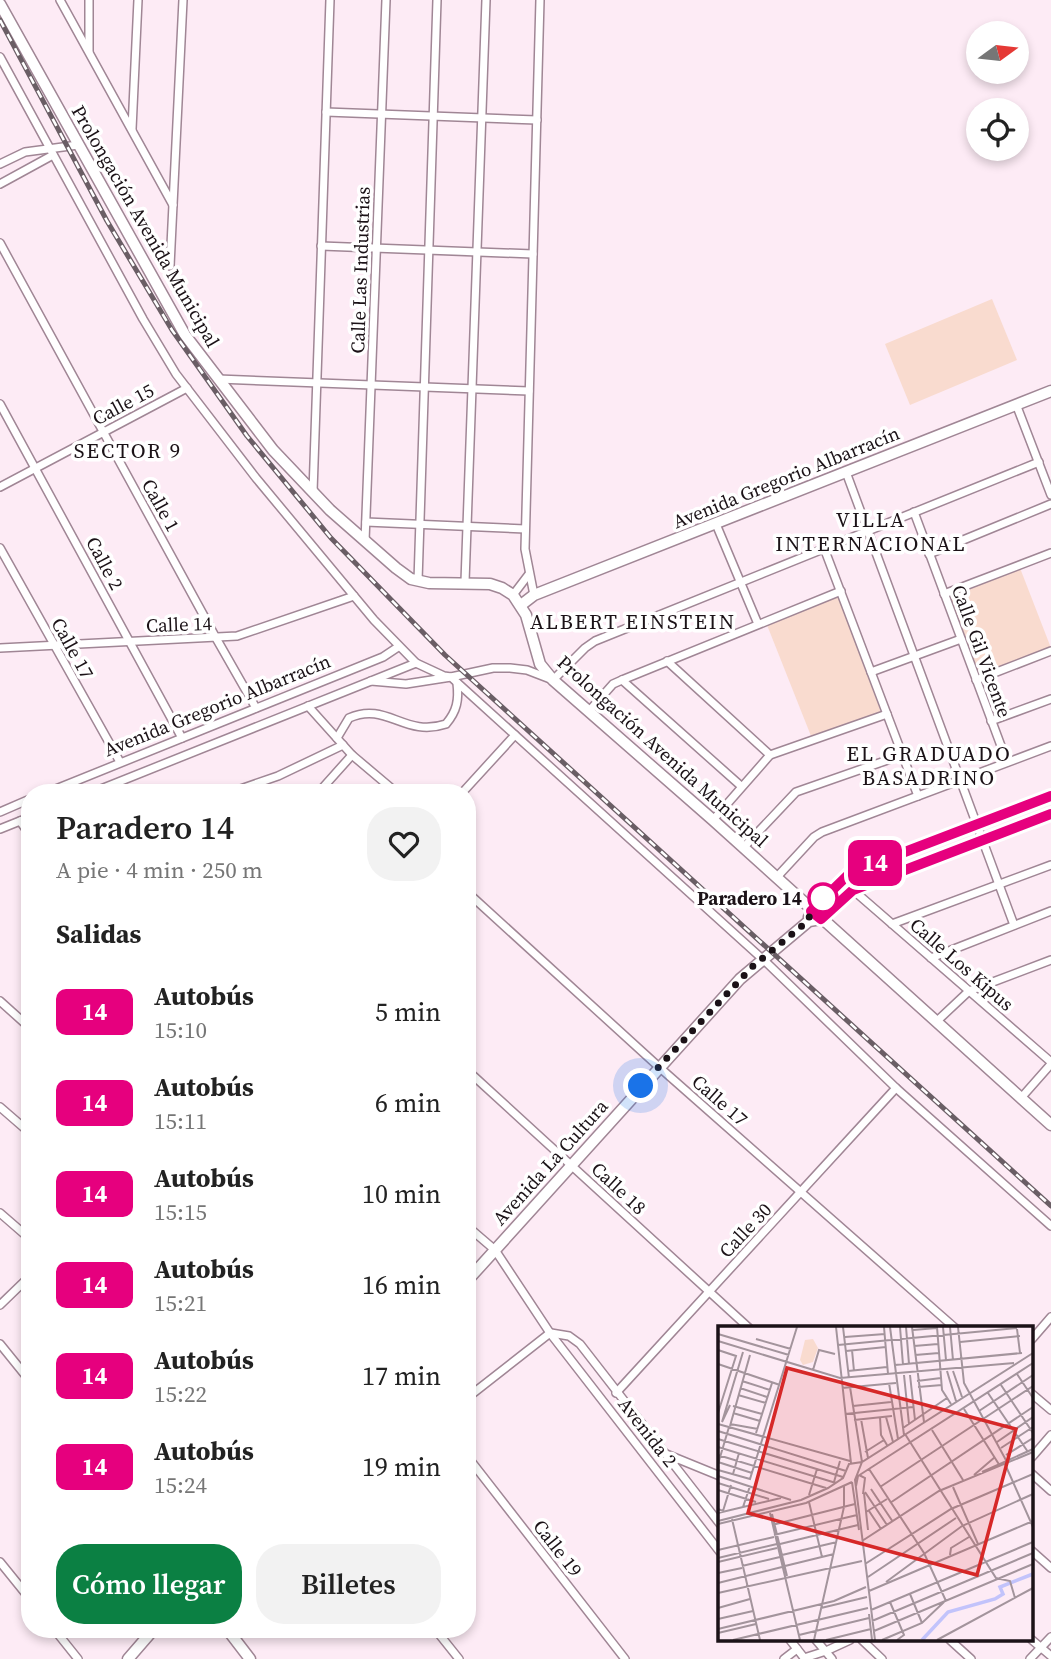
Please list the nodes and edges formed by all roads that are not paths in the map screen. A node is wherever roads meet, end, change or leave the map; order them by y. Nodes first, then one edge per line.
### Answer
1 (60, 0) edge
2 (89, 0) edge
3 (138, 0) edge
4 (183, 0) edge
5 (330, 0) edge
6 (386, 0) edge
7 (437, 0) edge
8 (486, 0) edge
9 (540, 0) edge
10 (0, 4) edge
11 (89, 51) junction
12 (0, 57) edge
13 (326, 112) junction
14 (382, 114) junction
15 (433, 116) junction
16 (482, 118) junction
17 (537, 120) junction
18 (132, 132) junction
19 (78, 145) junction
20 (51, 151) junction
21 (0, 164) edge
22 (0, 184) edge
23 (174, 207) junction
24 (0, 243) edge
25 (321, 246) junction
26 (377, 248) junction
27 (429, 250) junction
28 (477, 252) junction
29 (533, 254) junction
30 (170, 266) dead end
31 (218, 379) junction
32 (316, 383) junction
33 (371, 385) junction
34 (424, 387) junction
35 (187, 388) junction
36 (472, 389) junction
37 (529, 391) junction
38 (1051, 391) edge
39 (0, 404) edge
40 (1016, 404) junction
41 (104, 433) junction
42 (1039, 462) junction
43 (35, 468) junction
44 (846, 472) junction
45 (0, 487) edge
46 (313, 493) junction
47 (1051, 495) edge
48 (1051, 505) edge
49 (914, 512) junction
50 (366, 522) junction
51 (420, 524) junction
52 (716, 524) junction
53 (467, 526) junction
54 (525, 528) junction
55 (869, 529) junction
56 (365, 542) junction
57 (0, 548) edge
58 (824, 548) junction
59 (1051, 553) edge
60 (929, 554) junction
61 (529, 574) junction
62 (418, 581) junction
63 (465, 582) junction
64 (741, 582) junction
65 (841, 591) junction
66 (944, 594) junction
67 (513, 595) junction
68 (534, 595) junction
69 (354, 596) junction
70 (521, 605) junction
71 (758, 624) junction
72 (216, 638) junction
73 (961, 639) junction
74 (129, 642) junction
75 (53, 645) junction
76 (398, 647) junction
77 (0, 648) edge
78 (1051, 651) edge
79 (915, 656) junction
80 (667, 661) junction
81 (416, 663) junction
82 (871, 672) junction
83 (454, 680) junction
84 (553, 680) junction
85 (622, 680) junction
86 (976, 680) junction
87 (371, 681) junction
88 (1051, 699) edge
89 (308, 706) junction
90 (257, 708) junction
91 (589, 711) junction
92 (887, 714) junction
93 (991, 721) junction
94 (515, 735) junction
95 (182, 738) junction
96 (337, 738) junction
97 (342, 745) junction
98 (1051, 746) edge
99 (352, 755) junction
100 (770, 755) junction
101 (902, 755) junction
102 (120, 762) junction
103 (1006, 762) junction
104 (961, 780) junction
105 (67, 784) edge
106 (113, 784) edge
107 (255, 784) edge
108 (326, 784) edge
109 (387, 784) edge
110 (470, 784) edge
111 (741, 786) junction
112 (918, 796) junction
113 (1051, 796) edge
114 (21, 803) edge
115 (0, 812) edge
116 (1051, 814) edge
117 (713, 820) junction
118 (20, 821) edge
119 (976, 824) junction
120 (0, 829) edge
121 (983, 839) junction
122 (743, 848) junction
123 (1051, 864) edge
124 (776, 878) junction
125 (999, 884) junction
126 (853, 890) junction
127 (476, 900) edge
128 (1051, 911) edge
129 (810, 916) junction
130 (821, 919) junction
131 (892, 924) junction
132 (1014, 925) junction
133 (931, 958) junction
134 (761, 959) junction
135 (1051, 960) edge
136 (969, 991) junction
137 (0, 1001) edge
138 (21, 1020) edge
139 (936, 1022) junction
140 (1051, 1063) edge
141 (659, 1067) junction
142 (476, 1078) edge
143 (896, 1088) junction
144 (1021, 1098) junction
145 (0, 1107) edge
146 (21, 1125) edge
147 (1051, 1125) edge
148 (570, 1165) junction
149 (802, 1192) junction
150 (0, 1213) edge
151 (1051, 1226) edge
152 (21, 1231) edge
153 (476, 1234) edge
154 (495, 1250) junction
155 (476, 1271) edge
156 (21, 1285) edge
157 (709, 1292) junction
158 (0, 1305) edge
159 (1051, 1317) edge
160 (747, 1326) edge
161 (953, 1326) edge
162 (550, 1333) junction
163 (1034, 1337) edge
164 (0, 1344) edge
165 (21, 1370) edge
166 (476, 1391) edge
167 (616, 1393) junction
168 (1034, 1396) edge
169 (1051, 1410) edge
170 (612, 1411) junction
171 (634, 1417) junction
172 (1051, 1434) edge
173 (665, 1454) junction
174 (1034, 1455) edge
175 (476, 1468) edge
176 (718, 1475) edge
177 (1034, 1476) edge
178 (1051, 1491) edge
179 (718, 1521) edge
180 (718, 1549) edge
181 (1034, 1553) edge
182 (0, 1562) edge
183 (1051, 1569) edge
184 (21, 1588) edge
185 (1051, 1637) edge
186 (61, 1638) edge
187 (146, 1638) edge
188 (234, 1638) edge
189 (442, 1638) edge
190 (792, 1642) edge
191 (818, 1642) edge
192 (846, 1642) edge
193 (864, 1642) edge
194 (952, 1642) edge
195 (1034, 1642) edge
196 (1041, 1648) junction
197 (797, 1649) junction
198 (826, 1651) junction
199 (1051, 1656) edge
200 (805, 1658) edge
201 (78, 1659) edge
202 (128, 1659) edge
203 (250, 1659) edge
204 (459, 1659) edge
205 (625, 1659) edge
206 (785, 1659) edge
207 (832, 1659) edge
208 (882, 1659) edge
209 (971, 1659) edge
210 (1030, 1659) edge

1 - 11 street
2 - 11 street
3 - 18 street
4 - 23 street
5 - 13 street
6 - 14 street, Calle Las Industrias
7 - 15 street
8 - 16 street
9 - 17 street
10 - 19 main road, Prolongación Avenida Municipal
11 - 18 street
12 - 20 street
13 - 14 street
13 - 25 street
14 - 15 street
14 - 26 street, Calle Las Industrias
15 - 16 street
15 - 27 street
16 - 17 street
16 - 28 street
17 - 29 street
18 - 23 street
19 - 20 street
19 - 31 main road, Prolongación Avenida Municipal
20 - 21 street
20 - 22 street
20 - 35 street
23 - 30 street
24 - 41 street, Calle 1
25 - 26 street
25 - 32 street
26 - 27 street
26 - 33 street, Calle Las Industrias
27 - 28 street
27 - 34 street
28 - 29 street
28 - 36 street
29 - 37 street
31 - 32 street
31 - 46 main road, Prolongación Avenida Municipal
32 - 33 street
32 - 46 street
33 - 34 street
33 - 50 street, Calle Las Industrias
34 - 36 street
34 - 51 street
35 - 41 street, Calle 15
35 - 69 street
36 - 37 street
36 - 53 street
37 - 54 street
38 - 40 main road, Avenida Gregorio Albarracín
39 - 43 street, Calle 2
40 - 42 street
40 - 44 main road, Avenida Gregorio Albarracín
41 - 43 street, Calle 15
41 - 72 street, Calle 1
42 - 47 street
42 - 49 street
43 - 45 street, Calle 15
43 - 74 street, Calle 2
44 - 52 main road, Avenida Gregorio Albarracín
44 - 55 street
46 - 56 main road, Prolongación Avenida Municipal
48 - 60 street
49 - 55 street
49 - 60 street, Calle Gil Vicente
50 - 51 street
50 - 56 street, Calle Las Industrias
51 - 53 street
51 - 62 street
52 - 64 street
52 - 68 main road, Avenida Gregorio Albarracín
53 - 54 street
53 - 63 street
54 - 61 street
55 - 58 street
55 - 79 street
56 - 62 main road, Prolongación Avenida Municipal
57 - 75 street, Calle 17
58 - 64 street
58 - 65 street
59 - 66 street
60 - 66 street, Calle Gil Vicente
61 - 67 street
61 - 68 street
62 - 63 main road
63 - 67 main road
64 - 71 street
64 - 84 street
65 - 71 street
65 - 82 street
66 - 73 street, Calle Gil Vicente
67 - 70 main road, Prolongación Avenida Municipal
68 - 70 main road, Avenida Gregorio Albarracín
69 - 72 street, Calle 14
69 - 76 street
70 - 84 main road, Prolongación Avenida Municipal
71 - 80 street
72 - 74 street, Calle 14
72 - 90 street, Calle 1
73 - 79 street
73 - 86 street, Calle Gil Vicente
74 - 75 street, Calle 14
74 - 95 street, Calle 2
75 - 77 street, Calle 14
75 - 102 street, Calle 17
76 - 81 street
76 - 90 street, Avenida Gregorio Albarracín
78 - 86 street
79 - 82 street
79 - 104 street
80 - 85 street
80 - 100 street
81 - 83 street
81 - 87 street, Avenida Gregorio Albarracín
82 - 92 street
83 - 84 street
83 - 87 street
83 - 94 street
83 - 96 street
84 - 91 main road, Prolongación Avenida Municipal
85 - 91 street
85 - 111 street
86 - 93 street, Calle Gil Vicente
87 - 89 street, Avenida Gregorio Albarracín
88 - 93 street
89 - 96 street
89 - 106 street, Avenida Gregorio Albarracín
90 - 95 street, Avenida Gregorio Albarracín
91 - 117 main road, Prolongación Avenida Municipal
92 - 100 street
92 - 101 street
93 - 103 street, Calle Gil Vicente
94 - 110 street
94 - 134 street
95 - 102 street, Avenida Gregorio Albarracín
96 - 97 street
97 - 99 street
97 - 107 street
98 - 103 street
99 - 108 street
99 - 109 street
100 - 111 street
101 - 112 street
101 - 122 street
102 - 105 street, Avenida Gregorio Albarracín
103 - 104 street
104 - 112 street
104 - 119 street
111 - 117 street
112 - 124 street
113 - 119 main road, Avenida La Cultura
114 - 115 street
116 - 121 main road
117 - 122 main road, Prolongación Avenida Municipal
118 - 120 street
119 - 121 street
119 - 129 main road, Avenida La Cultura
121 - 125 street
121 - 126 main road
122 - 124 main road, Prolongación Avenida Municipal
123 - 125 street
124 - 129 main road, Prolongación Avenida Municipal
125 - 131 street
125 - 132 street
126 - 130 main road
126 - 131 street, Calle Los Kipus
127 - 141 street, Calle 17
128 - 132 street
129 - 130 main road, Prolongación Avenida Municipal
129 - 134 main road, Avenida La Cultura
130 - 139 main road, Prolongación Avenida Municipal
131 - 133 street, Calle Los Kipus
132 - 133 street
133 - 136 street, Calle Los Kipus
134 - 141 main road, Avenida La Cultura
134 - 143 street
135 - 136 street
136 - 139 street
136 - 140 street, Calle Los Kipus
137 - 138 street
139 - 144 main road, Prolongación Avenida Municipal
140 - 144 street
141 - 148 main road, Avenida La Cultura
141 - 149 street, Calle 17
142 - 148 street, Calle 18
143 - 149 street, Calle 30
143 - 151 street
144 - 147 main road, Prolongación Avenida Municipal
145 - 146 street
148 - 154 main road, Avenida La Cultura
148 - 157 street, Calle 18
149 - 157 street, Calle 30
149 - 161 street, Calle 17
150 - 152 street
153 - 154 street, Avenida 2
154 - 155 main road, Avenida La Cultura
154 - 162 street, Avenida 2
156 - 158 street
157 - 160 street, Calle 18
157 - 167 street, Calle 30
159 - 163 street
162 - 166 street
162 - 167 street, Avenida 2
162 - 170 street, Avenida 2
164 - 165 street
167 - 171 street, Avenida 2
168 - 169 street
170 - 171 street
170 - 180 street, Avenida 2
171 - 173 street, Avenida 2
172 - 174 street
173 - 176 street
173 - 179 street, Avenida 2
175 - 205 street, Calle 19
177 - 178 street
181 - 183 street
182 - 184 street
185 - 196 street
186 - 201 street
187 - 202 main road
188 - 203 main road
189 - 204 street
190 - 197 street
191 - 198 street
192 - 198 street
193 - 208 street
194 - 209 street
195 - 196 street
196 - 199 street
196 - 210 street
197 - 200 street
197 - 206 street
198 - 200 street
198 - 207 street

